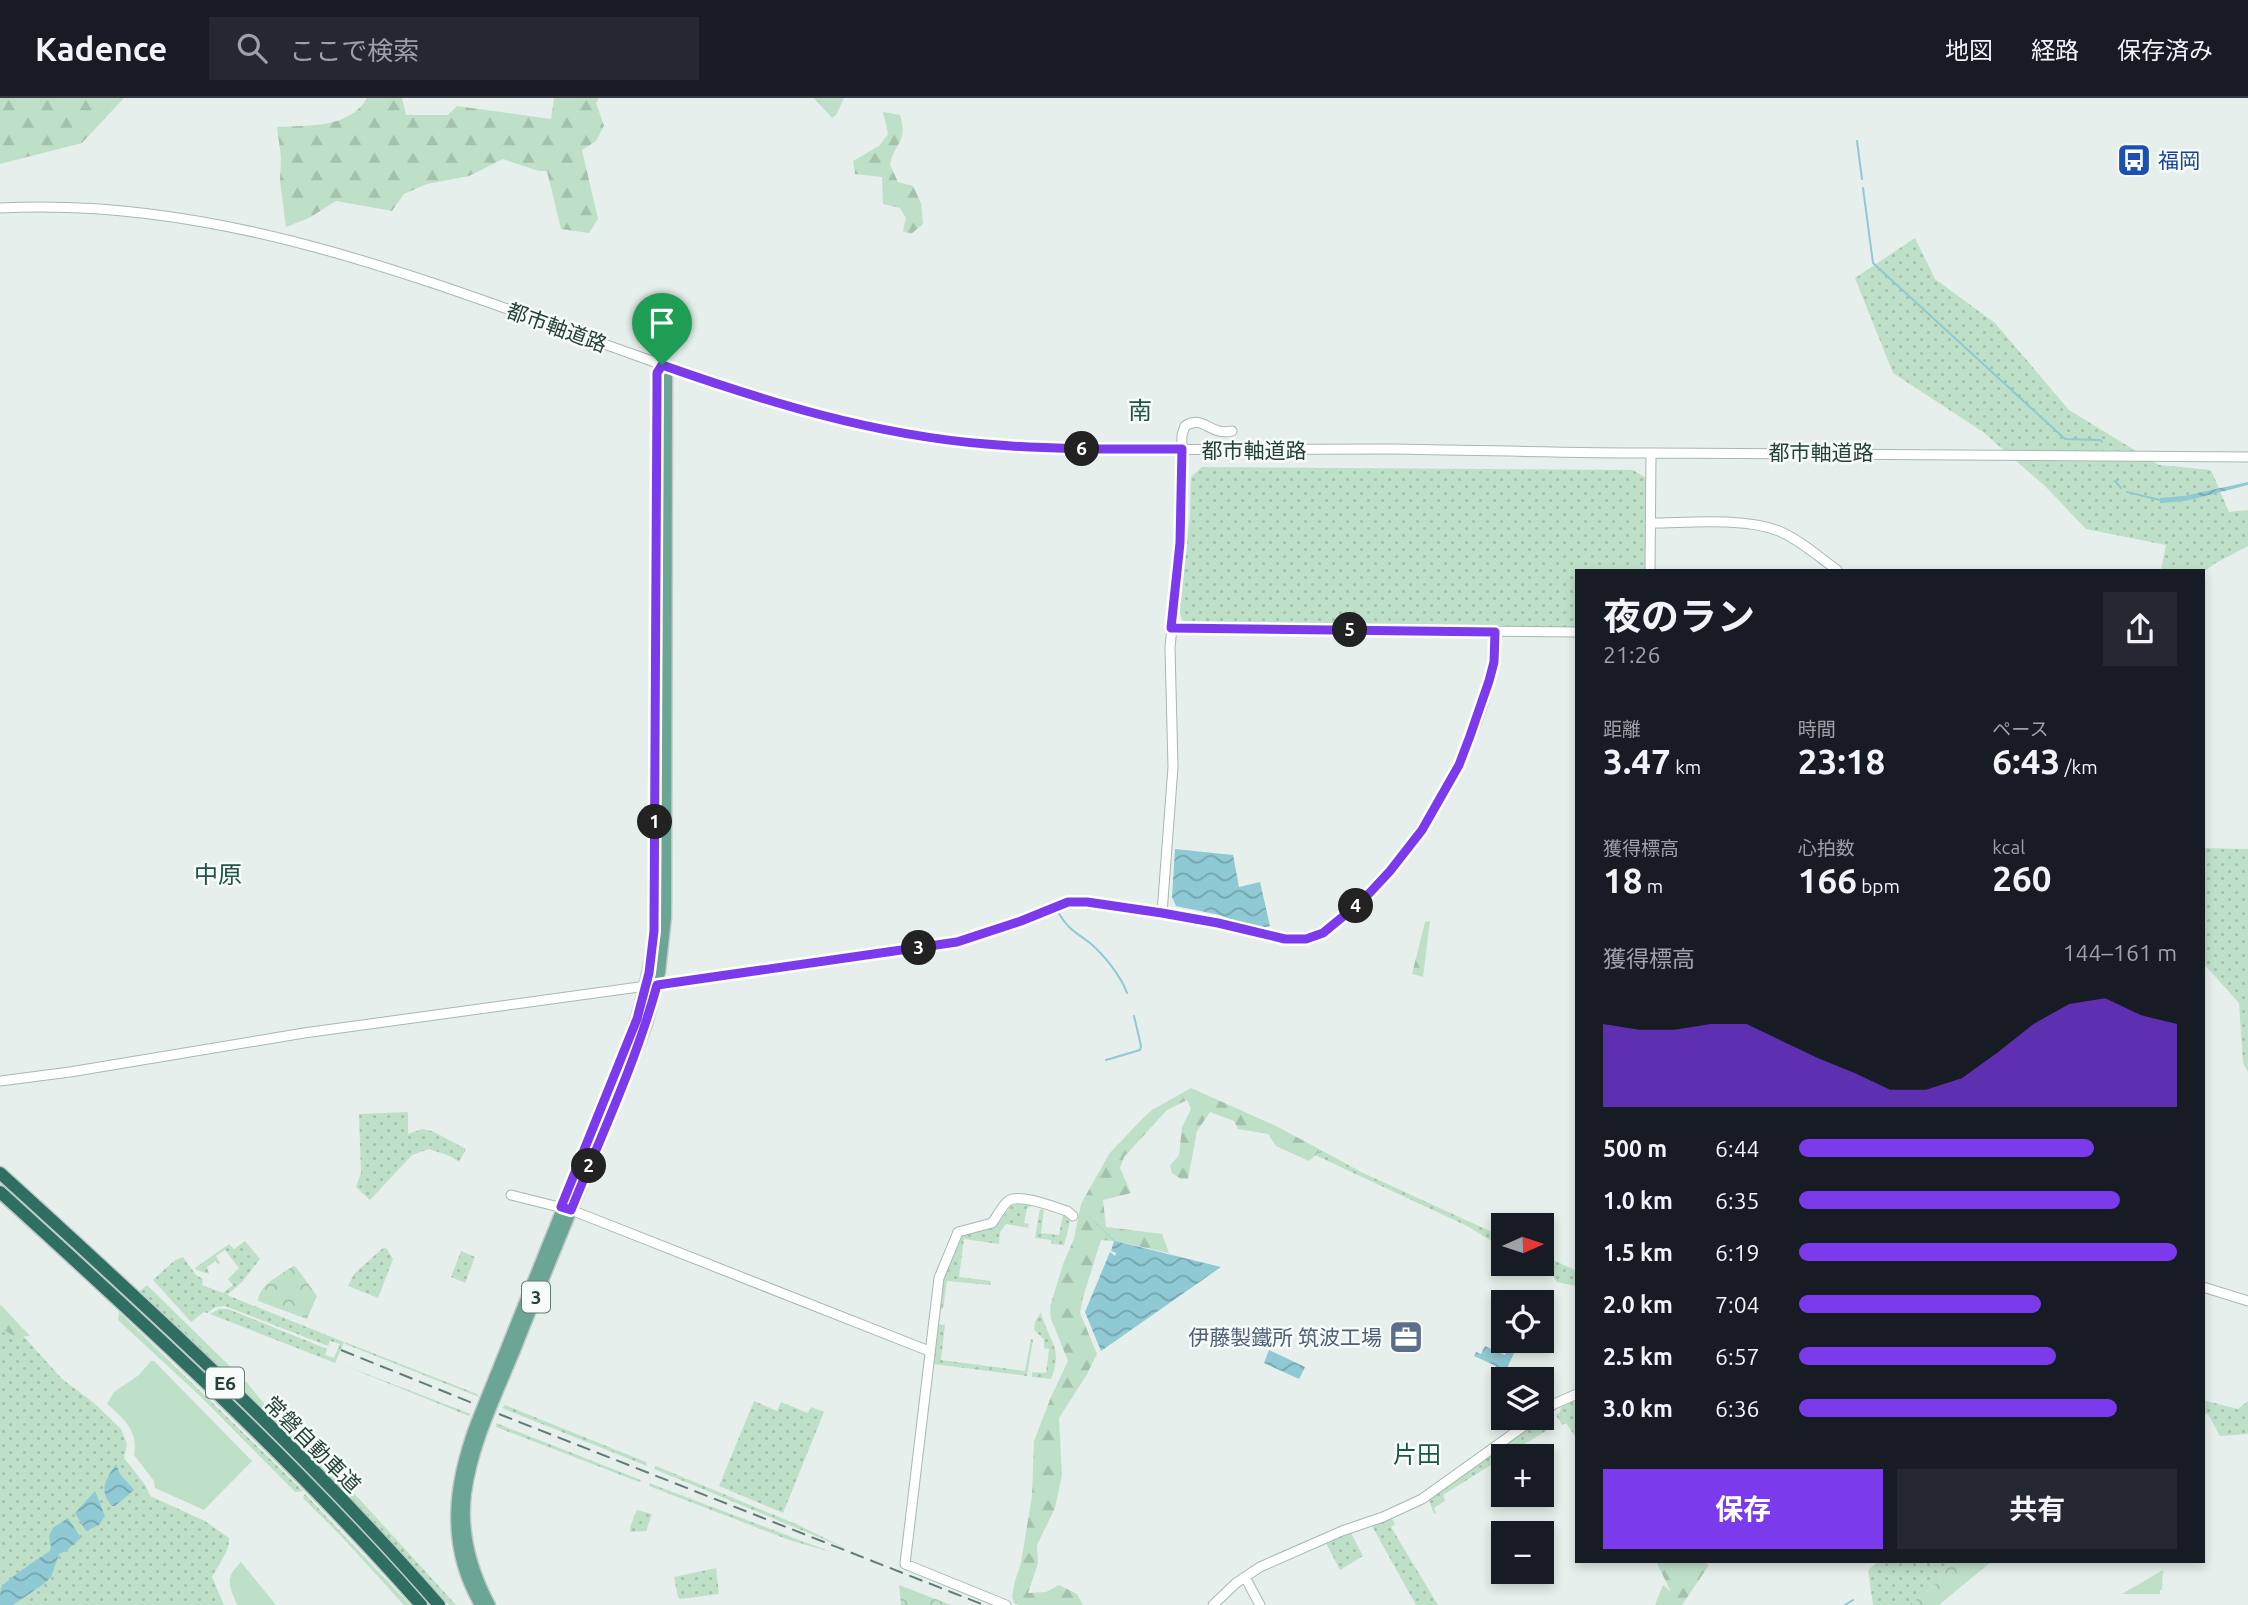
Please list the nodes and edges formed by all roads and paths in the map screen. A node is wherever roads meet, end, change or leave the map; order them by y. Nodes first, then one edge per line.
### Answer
1 (0, 208) edge
2 (662, 365) junction
3 (1232, 431) dead end
4 (1182, 449) junction
5 (1651, 453) junction
6 (2248, 457) edge
7 (1650, 523) junction
8 (1650, 569) edge
9 (1836, 569) edge
10 (1171, 628) junction
11 (1495, 632) junction
12 (1575, 632) edge
13 (1162, 913) junction
14 (652, 986) junction
15 (0, 1081) edge
16 (0, 1173) edge
17 (0, 1192) edge
18 (511, 1195) dead end
19 (566, 1209) junction
20 (1073, 1216) dead end
21 (2205, 1288) edge
22 (2248, 1301) edge
23 (929, 1351) junction
24 (1575, 1395) edge
25 (1554, 1406) edge
26 (1518, 1430) edge
27 (1245, 1577) junction
28 (421, 1605) edge
29 (439, 1605) edge
30 (480, 1605) edge
31 (491, 1605) edge
32 (1006, 1605) edge
33 (1213, 1605) edge
34 (1260, 1605) edge

1 - 2 street, 都市軸道路
2 - 4 street, 都市軸道路
2 - 14 main road, 3
3 - 4 street
4 - 5 street, 都市軸道路
4 - 10 street
5 - 6 street, 都市軸道路
5 - 7 street
7 - 8 street
7 - 9 street
10 - 11 street
10 - 13 street
11 - 12 street
11 - 13 street
13 - 14 street
14 - 15 street
14 - 19 main road, 3
16 - 29 highway, 常磐自動車道 / E6
17 - 28 highway, 常磐自動車道 / E6
18 - 19 street
19 - 23 street
19 - 30 main road, 3
19 - 31 main road, 3
20 - 23 street
21 - 22 street
23 - 32 street
24 - 25 street
26 - 27 street
27 - 33 street
27 - 34 street

